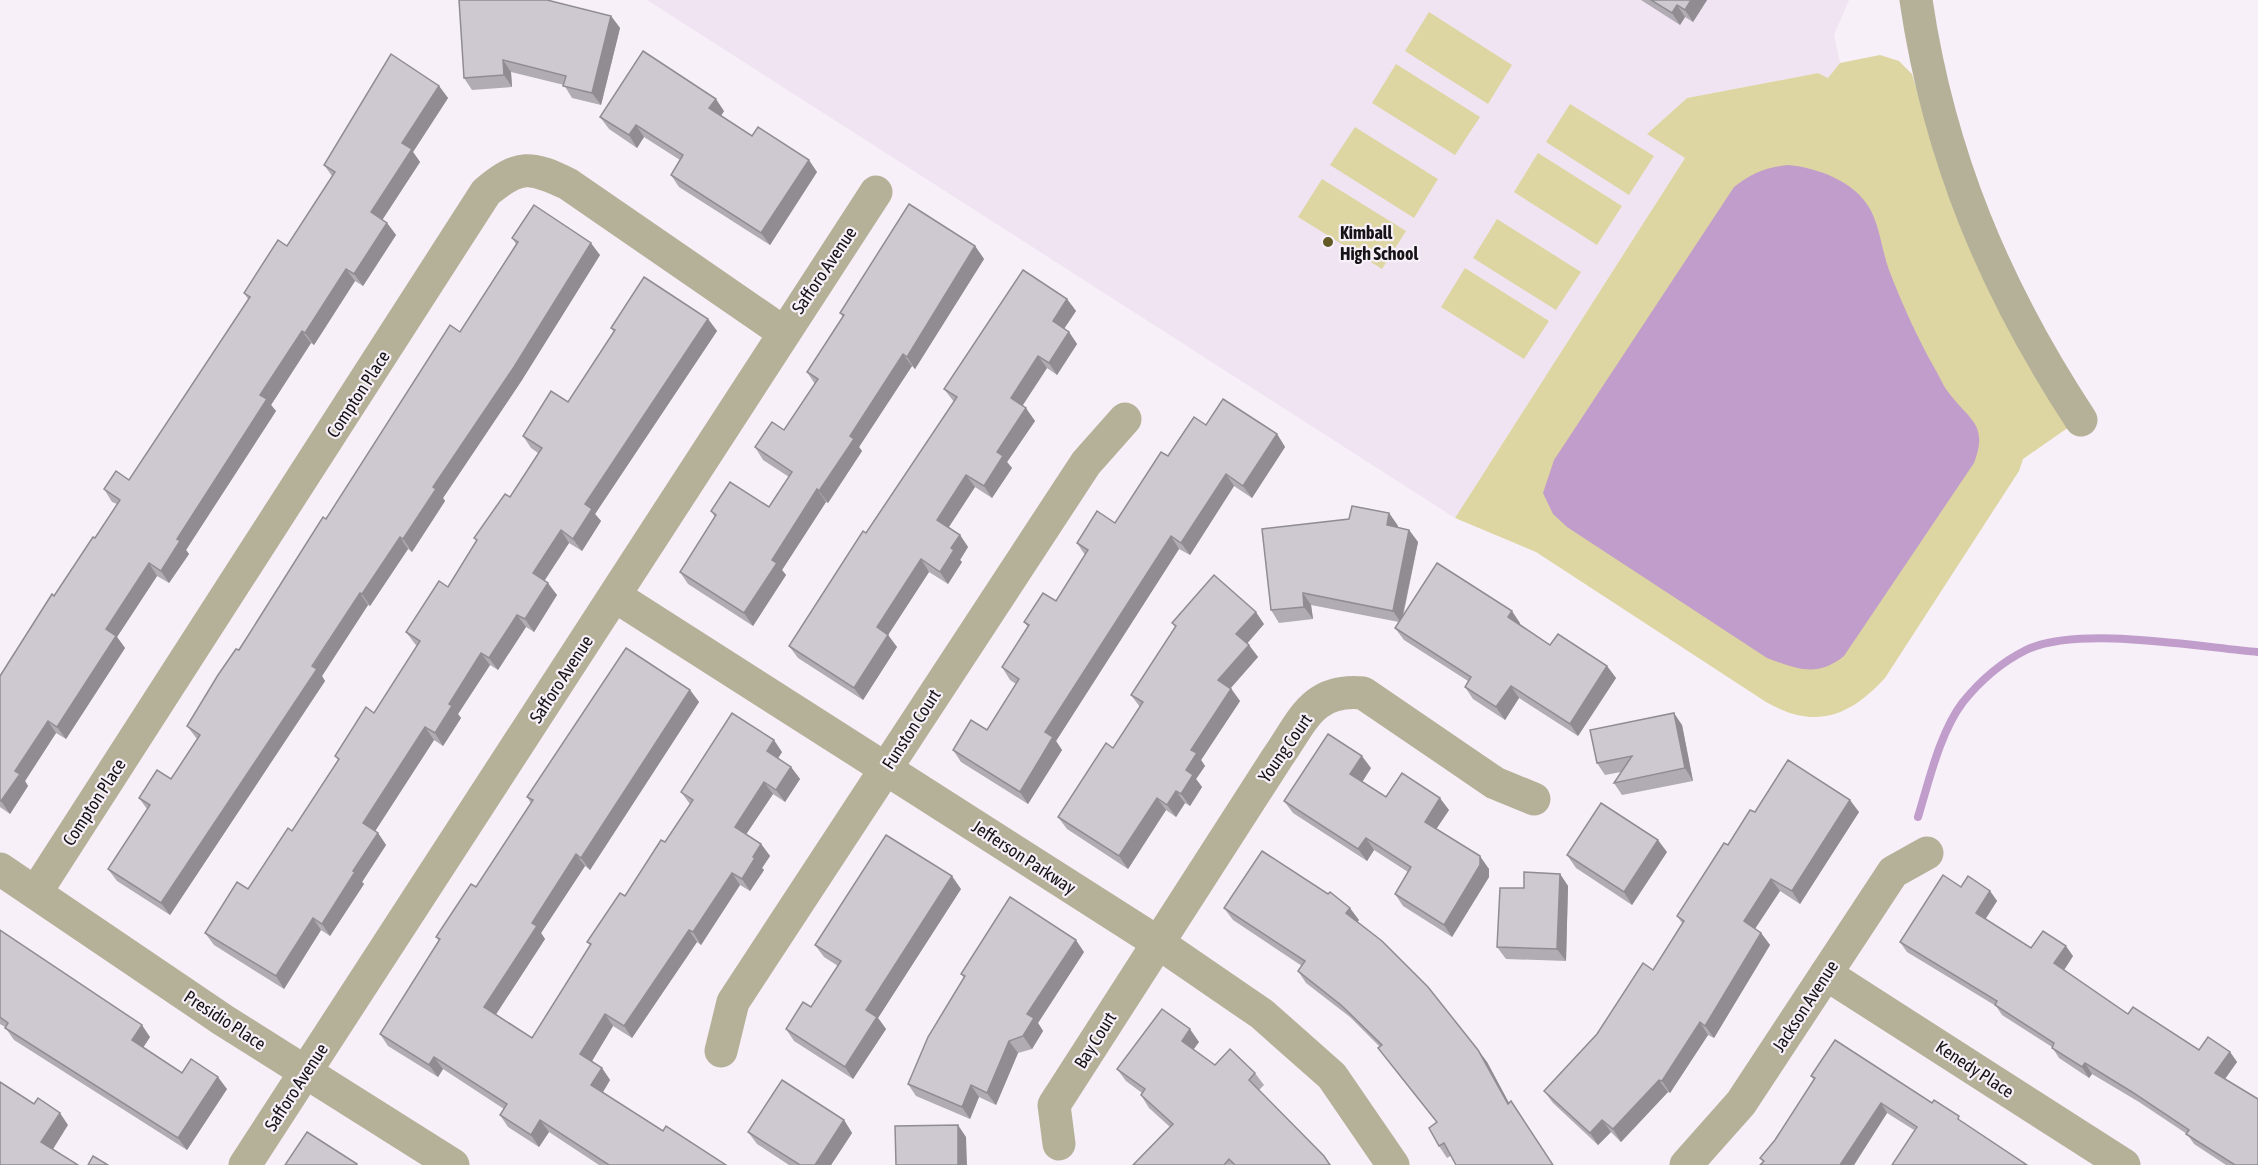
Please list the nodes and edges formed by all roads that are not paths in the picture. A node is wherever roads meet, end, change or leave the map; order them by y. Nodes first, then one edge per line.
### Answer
1 (1916, 0) edge
2 (876, 192) dead end
3 (783, 332) junction
4 (1125, 419) dead end
5 (2081, 420) dead end
6 (615, 596) junction
7 (885, 768) junction
8 (1534, 799) dead end
9 (1928, 853) dead end
10 (0, 869) edge
11 (36, 892) junction
12 (1157, 942) junction
13 (1826, 974) junction
14 (721, 1051) dead end
15 (306, 1072) junction
16 (1059, 1144) dead end
17 (245, 1165) edge
18 (453, 1165) edge
19 (1393, 1165) edge
20 (1686, 1165) edge
21 (2124, 1165) edge

1 - 5 street
2 - 3 street, Safforo Avenue
3 - 6 street, Safforo Avenue
3 - 11 street, Compton Place
4 - 7 street, Funston Court
6 - 7 street, Jefferson Parkway
6 - 15 street, Safforo Avenue
7 - 12 street, Jefferson Parkway
7 - 14 street, Funston Court
8 - 12 street, Young Court
9 - 13 street, Jackson Avenue
10 - 11 street, Presidio Place
11 - 15 street, Presidio Place
12 - 16 street, Bay Court
12 - 19 street, Jefferson Parkway
13 - 20 street, Jackson Avenue
13 - 21 street, Kenedy Place
15 - 17 street, Safforo Avenue
15 - 18 street, Presidio Place

